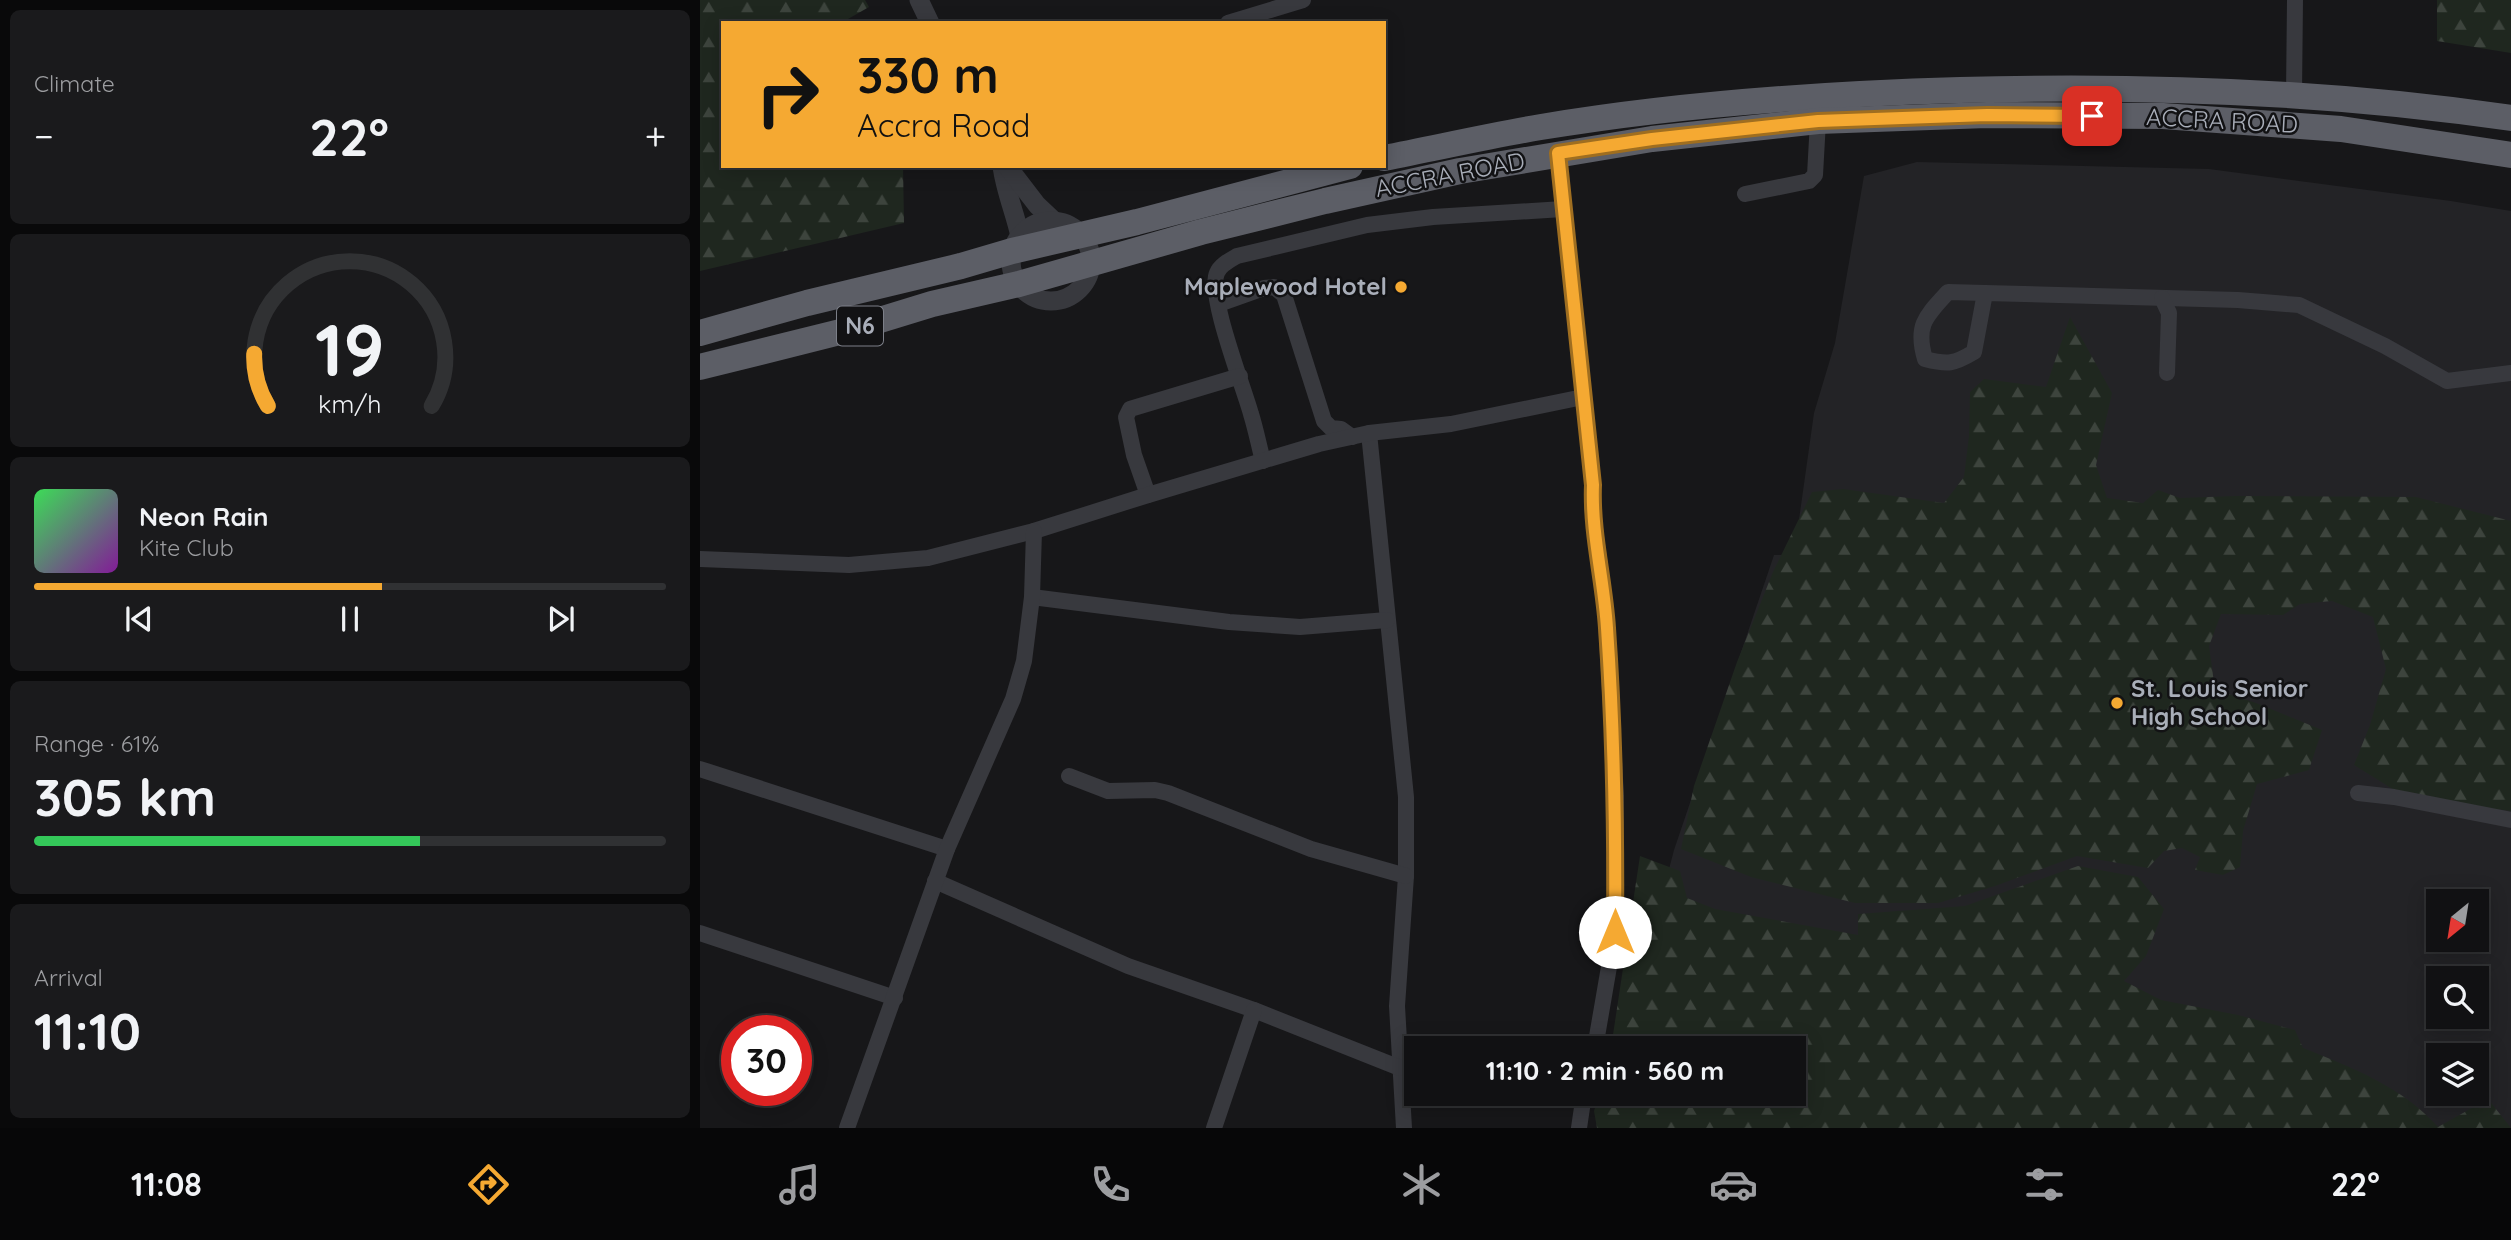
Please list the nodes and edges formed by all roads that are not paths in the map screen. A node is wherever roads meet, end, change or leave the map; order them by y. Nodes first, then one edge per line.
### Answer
1 (919, 0) edge
2 (1303, 0) edge
3 (2295, 0) edge
4 (929, 21) edge
5 (1235, 21) edge
6 (2294, 94) junction
7 (2511, 118) edge
8 (1818, 121) junction
9 (1558, 153) junction
10 (2511, 155) edge
11 (1386, 158) edge
12 (1002, 168) edge
13 (1009, 168) edge
14 (1342, 168) edge
15 (1745, 194) dead end
16 (1563, 209) junction
17 (1055, 222) junction
18 (1080, 235) junction
19 (1016, 244) junction
20 (1092, 264) junction
21 (1019, 284) junction
22 (1985, 293) junction
23 (2162, 298) junction
24 (1219, 304) junction
25 (700, 333) edge
26 (700, 367) edge
27 (2166, 373) dead end
28 (2511, 373) edge
29 (1240, 376) junction
30 (1583, 397) junction
31 (1369, 433) junction
32 (1352, 437) junction
33 (1263, 461) junction
34 (1147, 495) junction
35 (1034, 531) junction
36 (700, 559) edge
37 (1032, 597) junction
38 (1387, 620) junction
39 (700, 769) edge
40 (1069, 776) dead end
41 (2358, 793) dead end
42 (2511, 820) edge
43 (947, 849) junction
44 (1406, 876) junction
45 (935, 881) junction
46 (700, 933) edge
47 (895, 998) junction
48 (1254, 1010) junction
49 (1597, 1036) edge
50 (1400, 1068) junction
51 (1582, 1106) edge
52 (847, 1128) edge
53 (1214, 1128) edge
54 (1404, 1128) edge
55 (1579, 1128) edge

1 - 4 street
2 - 5 street
3 - 6 street
6 - 7 highway, ACCRA ROAD
6 - 11 highway, ACCRA ROAD
8 - 9 highway, ACCRA ROAD / N6
8 - 10 highway, ACCRA ROAD / N6
8 - 15 street
9 - 16 street
9 - 20 highway, ACCRA ROAD / N6
12 - 19 street
13 - 17 street
14 - 18 highway, ACCRA ROAD / N6
16 - 24 street
16 - 30 street
17 - 18 street
17 - 19 street
18 - 19 highway, ACCRA ROAD / N6
18 - 20 street
19 - 21 street
19 - 25 highway, ACCRA ROAD / N6
20 - 21 highway, ACCRA ROAD / N6
21 - 26 highway, ACCRA ROAD / N6
22 - 22 street
22 - 23 street
23 - 27 street
23 - 28 street
24 - 29 street
24 - 32 street
29 - 33 street
29 - 34 street
30 - 31 street
30 - 49 street
31 - 32 street
31 - 38 street
32 - 33 street
33 - 34 street
34 - 35 street
35 - 36 street
35 - 37 street
37 - 38 street
37 - 43 street
38 - 44 street
39 - 43 street
40 - 44 street
41 - 42 street
43 - 45 street
44 - 50 street
45 - 47 street
45 - 48 street
46 - 47 street
47 - 52 street
48 - 50 street
48 - 53 street
50 - 54 street
51 - 55 street

